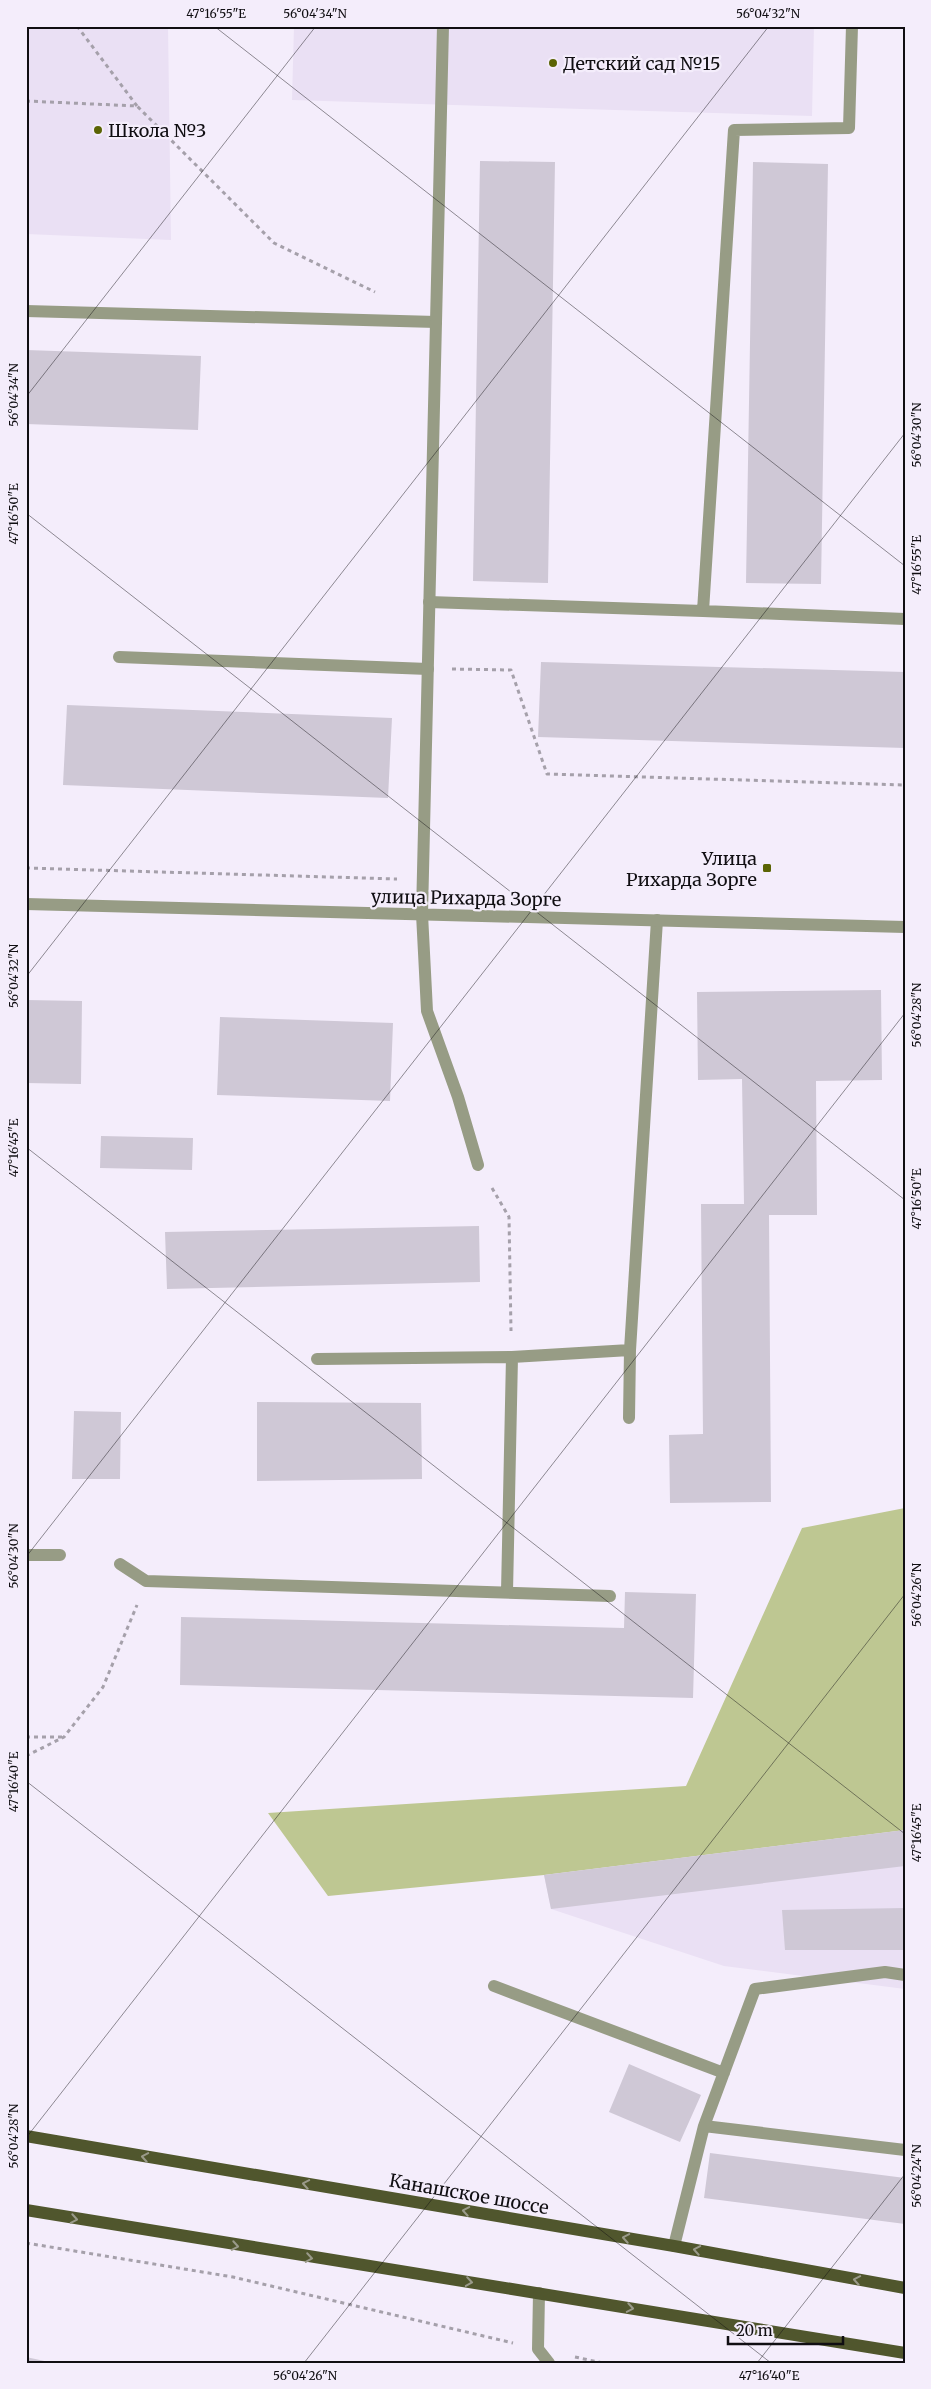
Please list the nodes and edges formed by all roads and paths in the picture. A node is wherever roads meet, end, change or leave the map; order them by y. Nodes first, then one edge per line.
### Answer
1 (77, 26) edge
2 (443, 26) edge
3 (852, 26) edge
4 (26, 101) edge
5 (137, 106) junction
6 (376, 293) dead end
7 (26, 310) edge
8 (436, 322) junction
9 (429, 602) junction
10 (703, 611) junction
11 (905, 620) edge
12 (119, 657) dead end
13 (428, 669) junction
14 (905, 785) edge
15 (26, 868) edge
16 (423, 880) junction
17 (26, 904) edge
18 (422, 914) junction
19 (657, 920) junction
20 (905, 927) edge
21 (478, 1165) joint
22 (630, 1350) junction
23 (512, 1357) junction
24 (317, 1359) dead end
25 (629, 1418) dead end
26 (26, 1555) edge
27 (60, 1555) dead end
28 (120, 1564) dead end
29 (146, 1581) junction
30 (507, 1592) junction
31 (610, 1596) dead end
32 (26, 1737) edge
33 (64, 1737) junction
34 (26, 1756) edge
35 (905, 1976) edge
36 (494, 1986) dead end
37 (724, 2073) junction
38 (704, 2126) junction
39 (26, 2136) edge
40 (905, 2150) edge
41 (26, 2210) edge
42 (26, 2243) edge
43 (674, 2246) junction
44 (905, 2288) edge
45 (539, 2293) junction
46 (538, 2349) junction
47 (905, 2354) edge
48 (536, 2363) edge
49 (549, 2363) edge

1 - 5 path
2 - 8 street
3 - 10 street
4 - 5 path
5 - 6 path
7 - 8 street
8 - 9 street
9 - 10 street
9 - 13 street
10 - 11 street
12 - 13 street
13 - 14 path
13 - 16 street
15 - 16 path
16 - 18 street
17 - 18 street, улица Рихарда Зорге
18 - 19 street, улица Рихарда Зорге
18 - 21 street
19 - 20 street, улица Рихарда Зорге
19 - 22 street
21 - 23 path
22 - 23 street
22 - 25 street
23 - 24 street
23 - 30 street
26 - 27 street
28 - 29 street
29 - 30 street
29 - 33 path
30 - 31 street
32 - 33 path
33 - 34 path
35 - 37 street
36 - 37 street
37 - 38 street
38 - 40 street
38 - 43 street
43 -> 39 main road, Канашское шоссе
41 -> 45 main road
42 - 46 path
44 -> 43 main road, Канашское шоссе
45 - 46 street
45 -> 47 main road
46 - 48 street
46 - 49 street

